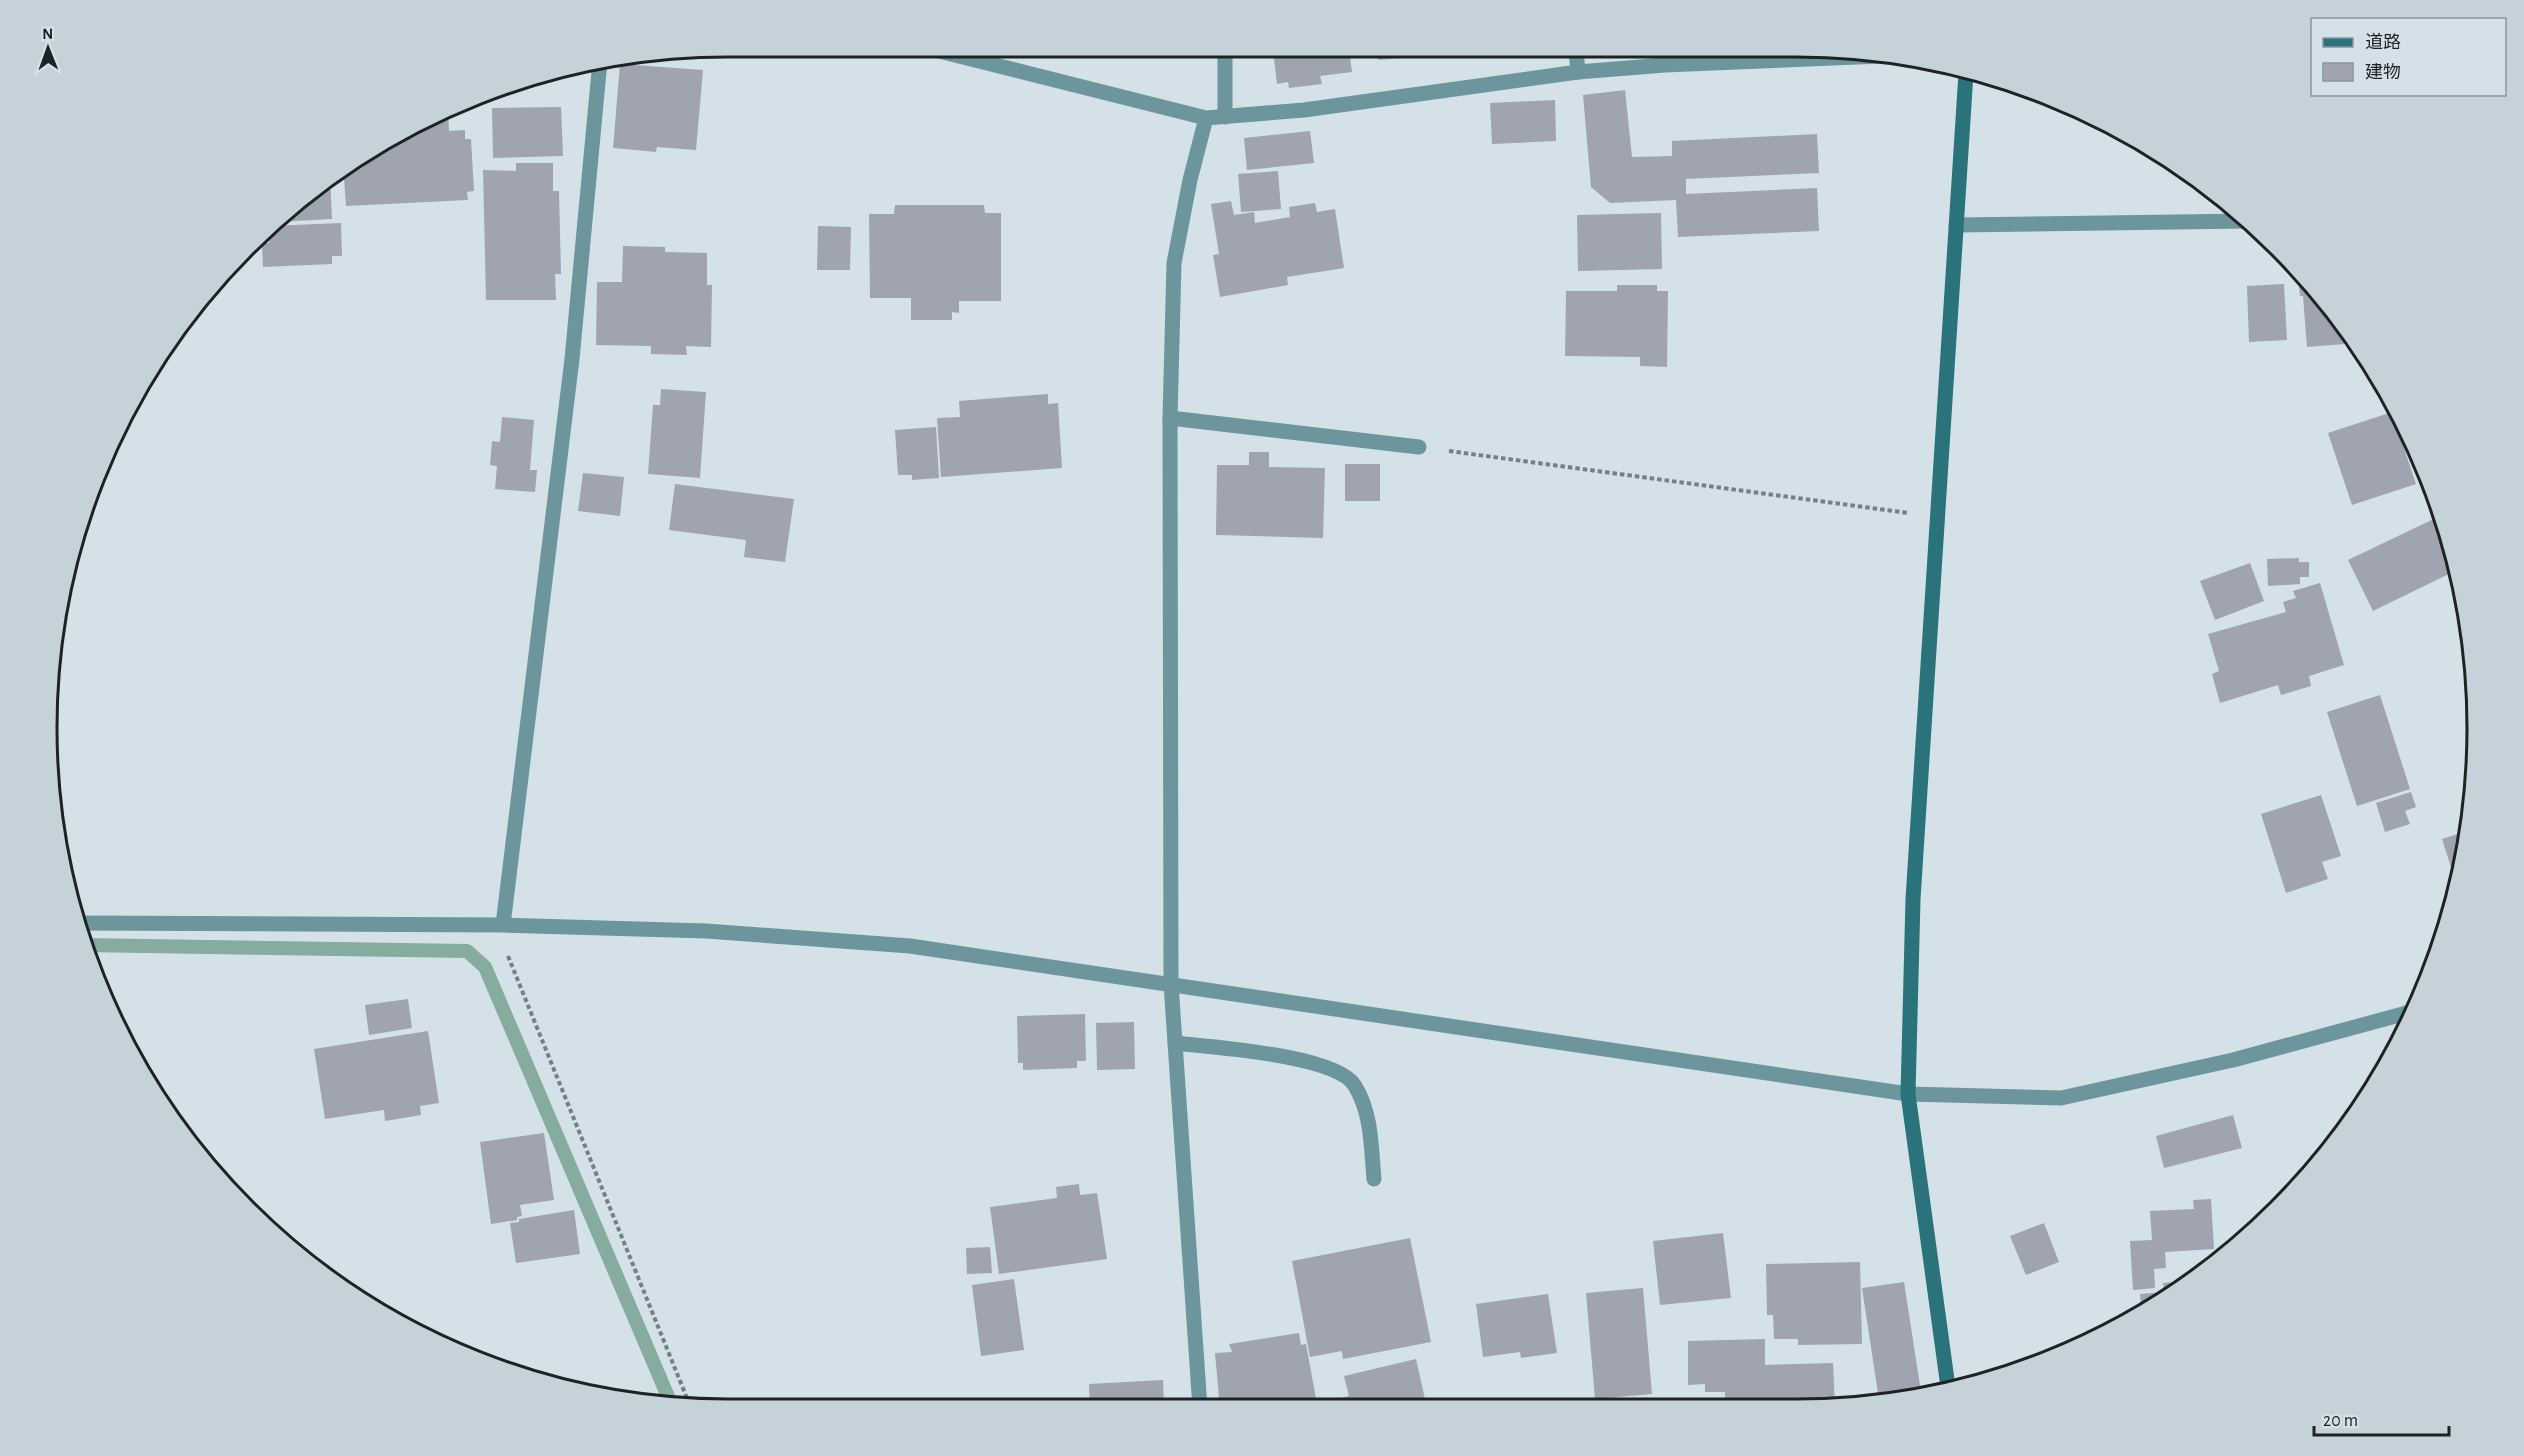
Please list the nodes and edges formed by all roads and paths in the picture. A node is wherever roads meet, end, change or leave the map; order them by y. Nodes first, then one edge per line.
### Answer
1 (963, 57) edge
2 (1225, 57) edge
3 (1577, 57) edge
4 (1836, 58) edge
5 (599, 70) edge
6 (1578, 72) junction
7 (1966, 79) edge
8 (1225, 117) junction
9 (1206, 118) junction
10 (2235, 221) edge
11 (1956, 225) junction
12 (1170, 418) junction
13 (1419, 447) joint
14 (1939, 517) junction
15 (87, 923) edge
16 (503, 925) junction
17 (1171, 984) junction
18 (2403, 1014) edge
19 (1175, 1043) junction
20 (1908, 1094) junction
21 (1374, 1179) dead end
22 (1947, 1381) edge
23 (687, 1398) edge
24 (1199, 1399) edge

1 - 9 street
2 - 8 street
3 - 6 street
4 - 6 street
5 - 16 street
6 - 8 street
7 - 11 street
8 - 9 street
9 - 12 street
10 - 11 street
11 - 14 street
12 - 13 street
12 - 17 street
13 - 14 path
14 - 20 street
15 - 16 street
16 - 17 street
16 - 23 path
17 - 19 street
17 - 20 street
18 - 20 street
19 - 21 street
19 - 24 street
20 - 22 street

